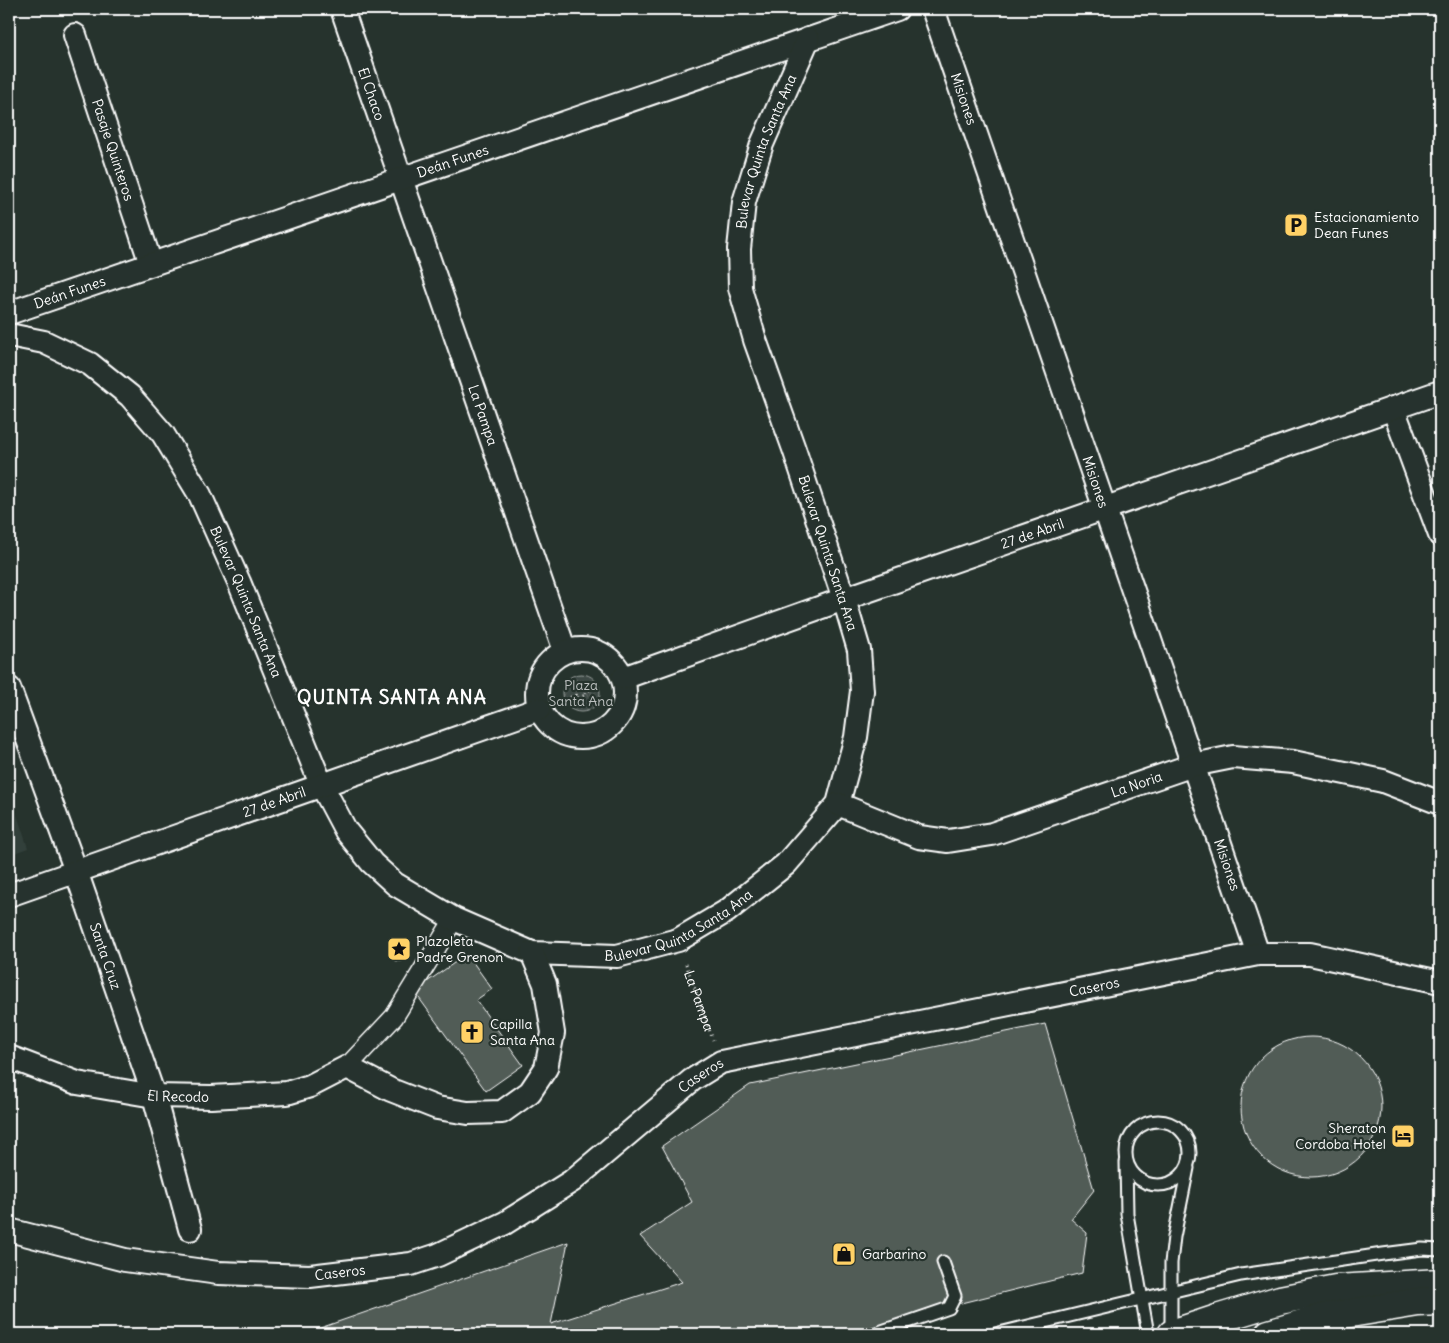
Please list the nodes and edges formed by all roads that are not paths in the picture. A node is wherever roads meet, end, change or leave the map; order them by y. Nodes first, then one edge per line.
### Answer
1 (342, 9) edge
2 (897, 9) edge
3 (933, 9) edge
4 (75, 35) dead end
5 (808, 39) junction
6 (402, 178) junction
7 (151, 264) junction
8 (9, 313) edge
9 (9, 335) edge
10 (1440, 392) edge
11 (1393, 408) junction
12 (1105, 509) junction
13 (1440, 535) edge
14 (844, 599) junction
15 (565, 651) junction
16 (623, 678) junction
17 (9, 688) edge
18 (539, 709) junction
19 (1193, 765) junction
20 (320, 784) junction
21 (1440, 803) edge
22 (838, 804) junction
23 (76, 871) junction
24 (9, 895) edge
25 (454, 919) junction
26 (532, 953) junction
27 (1258, 954) junction
28 (1436, 979) edge
29 (9, 1057) edge
30 (348, 1067) junction
31 (154, 1096) junction
32 (1126, 1158) junction
33 (1189, 1161) junction
34 (190, 1229) dead end
35 (9, 1230) edge
36 (1440, 1250) edge
37 (942, 1262) dead end
38 (1440, 1283) edge
39 (1170, 1292) junction
40 (1142, 1299) junction
41 (1440, 1301) edge
42 (873, 1334) edge
43 (995, 1334) edge
44 (1148, 1334) edge
45 (1172, 1334) edge
46 (1269, 1334) edge

1 - 6 street, El Chaco
2 - 5 street, Deán Funes
3 - 12 street, Misiones
4 - 7 street, Pasaje Quinteros
5 - 6 street, Deán Funes
5 - 14 street, Bulevar Quinta Santa Ana
6 - 7 street, Deán Funes
6 - 15 street, La Pampa
7 - 8 street, Deán Funes
9 - 20 street, Bulevar Quinta Santa Ana
10 - 11 street, 27 de Abril
11 - 12 street, 27 de Abril
11 - 13 street
12 - 14 street, 27 de Abril
12 - 19 street, Misiones
14 - 16 street, 27 de Abril
14 - 22 street, Bulevar Quinta Santa Ana
15 - 16 street
15 - 18 street
16 - 18 street
17 - 23 street, Santa Cruz
18 - 20 street, 27 de Abril
19 - 21 street, La Noria
19 - 22 street, La Noria
19 - 27 street, Misiones
20 - 23 street, 27 de Abril
20 - 25 street, Bulevar Quinta Santa Ana
22 - 26 street, Bulevar Quinta Santa Ana
23 - 24 street, 27 de Abril
23 - 31 street, Santa Cruz
25 - 26 street, Bulevar Quinta Santa Ana
25 - 30 street, El Recodo
26 - 30 street
27 - 28 street, Caseros
27 - 35 street, Caseros
29 - 31 street, El Recodo
30 - 31 street, El Recodo
31 - 34 street, Santa Cruz
32 - 33 lane
32 - 33 lane
32 - 40 lane
33 - 39 lane
36 - 39 lane
37 - 42 lane
38 - 45 main road
39 - 40 lane
39 - 45 lane
40 - 43 lane
40 - 44 lane
41 - 46 main road

